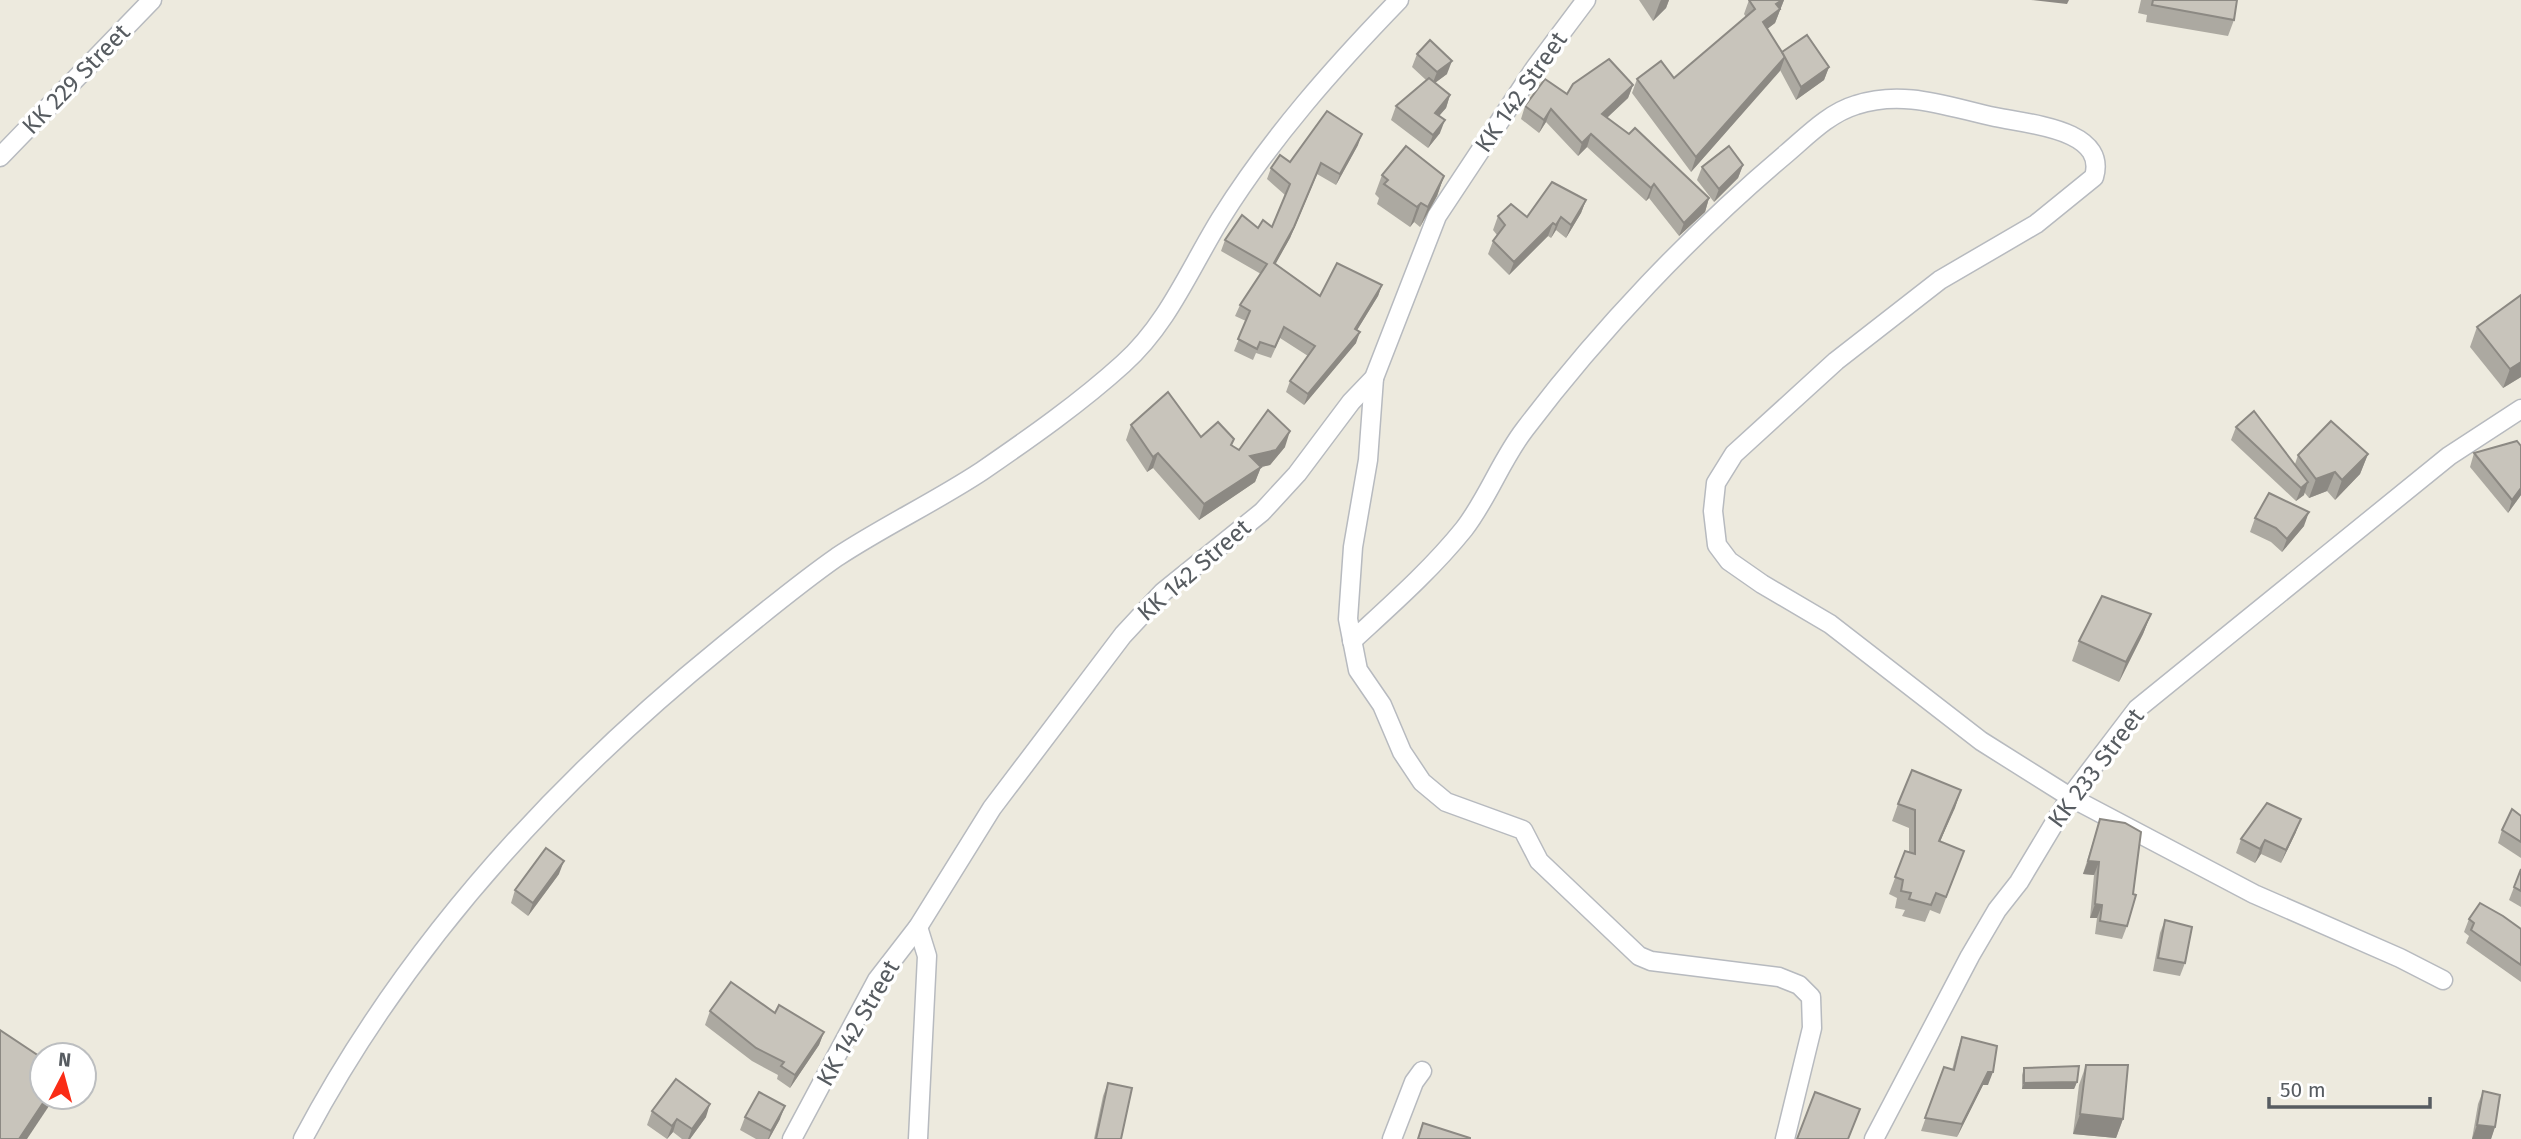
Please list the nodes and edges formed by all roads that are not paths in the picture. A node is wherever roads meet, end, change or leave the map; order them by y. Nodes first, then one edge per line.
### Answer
1 (152, 0) edge
2 (1399, 0) edge
3 (1586, 0) edge
4 (0, 157) edge
5 (1374, 378) junction
6 (2521, 409) edge
7 (1352, 641) junction
8 (2070, 797) junction
9 (918, 927) junction
10 (2443, 980) dead end
11 (1422, 1071) dead end
12 (303, 1139) edge
13 (792, 1139) edge
14 (918, 1139) edge
15 (1392, 1139) edge
16 (1785, 1139) edge
17 (1874, 1139) edge

1 - 4 street, KK 229 Street
2 - 12 street
3 - 5 street, KK 142 Street
5 - 7 street
5 - 9 street, KK 142 Street
6 - 8 street, KK 233 Street
7 - 8 street
7 - 16 street
8 - 10 street
8 - 17 street, KK 233 Street
9 - 13 street, KK 142 Street
9 - 14 street
11 - 15 street

